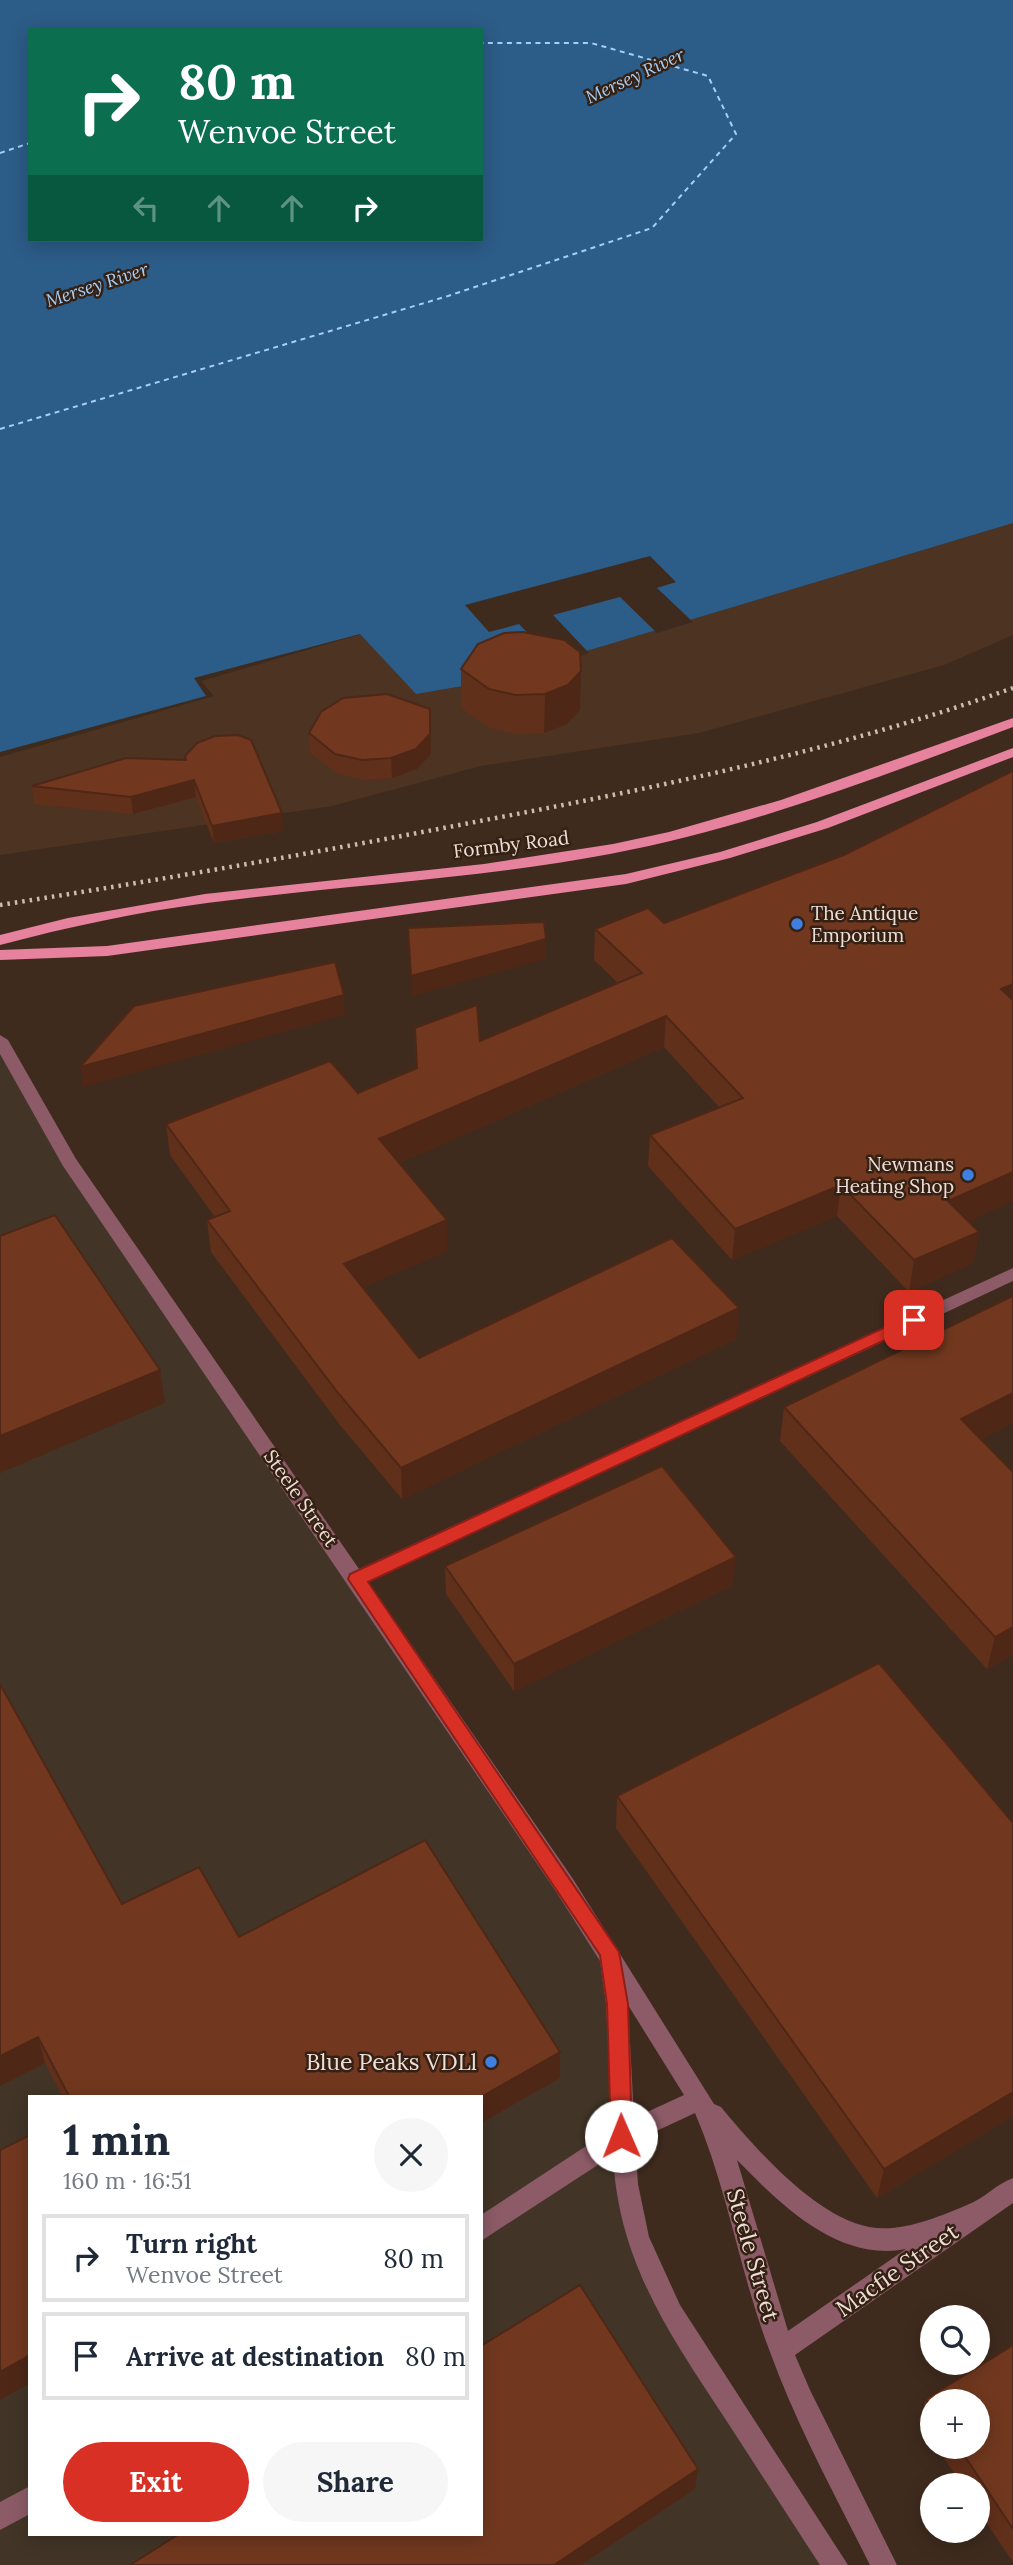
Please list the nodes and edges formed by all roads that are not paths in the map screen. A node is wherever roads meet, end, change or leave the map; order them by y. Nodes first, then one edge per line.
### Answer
1 (1013, 722) edge
2 (1013, 752) edge
3 (0, 940) edge
4 (0, 955) edge
5 (0, 1040) edge
6 (1013, 1274) edge
7 (356, 1579) junction
8 (609, 1952) junction
9 (700, 2099) junction
10 (621, 2136) junction
11 (1013, 2189) edge
12 (978, 2213) junction
13 (483, 2229) edge
14 (780, 2350) junction
15 (28, 2500) edge
16 (0, 2517) edge
17 (835, 2565) edge
18 (884, 2565) edge

1 - 3 main road, Formby Road
2 - 4 main road
5 - 7 street, Steele Street
6 - 7 street
7 - 8 street, Steele Street
8 - 9 street, Steele Street
8 - 10 street, Steele Street
9 - 10 street
9 - 12 street
9 - 14 street, Steele Street
10 - 13 street
10 - 17 street, Steele Street
11 - 12 street, Macfie Street
12 - 14 street, Macfie Street
14 - 18 street, Steele Street
15 - 16 street

